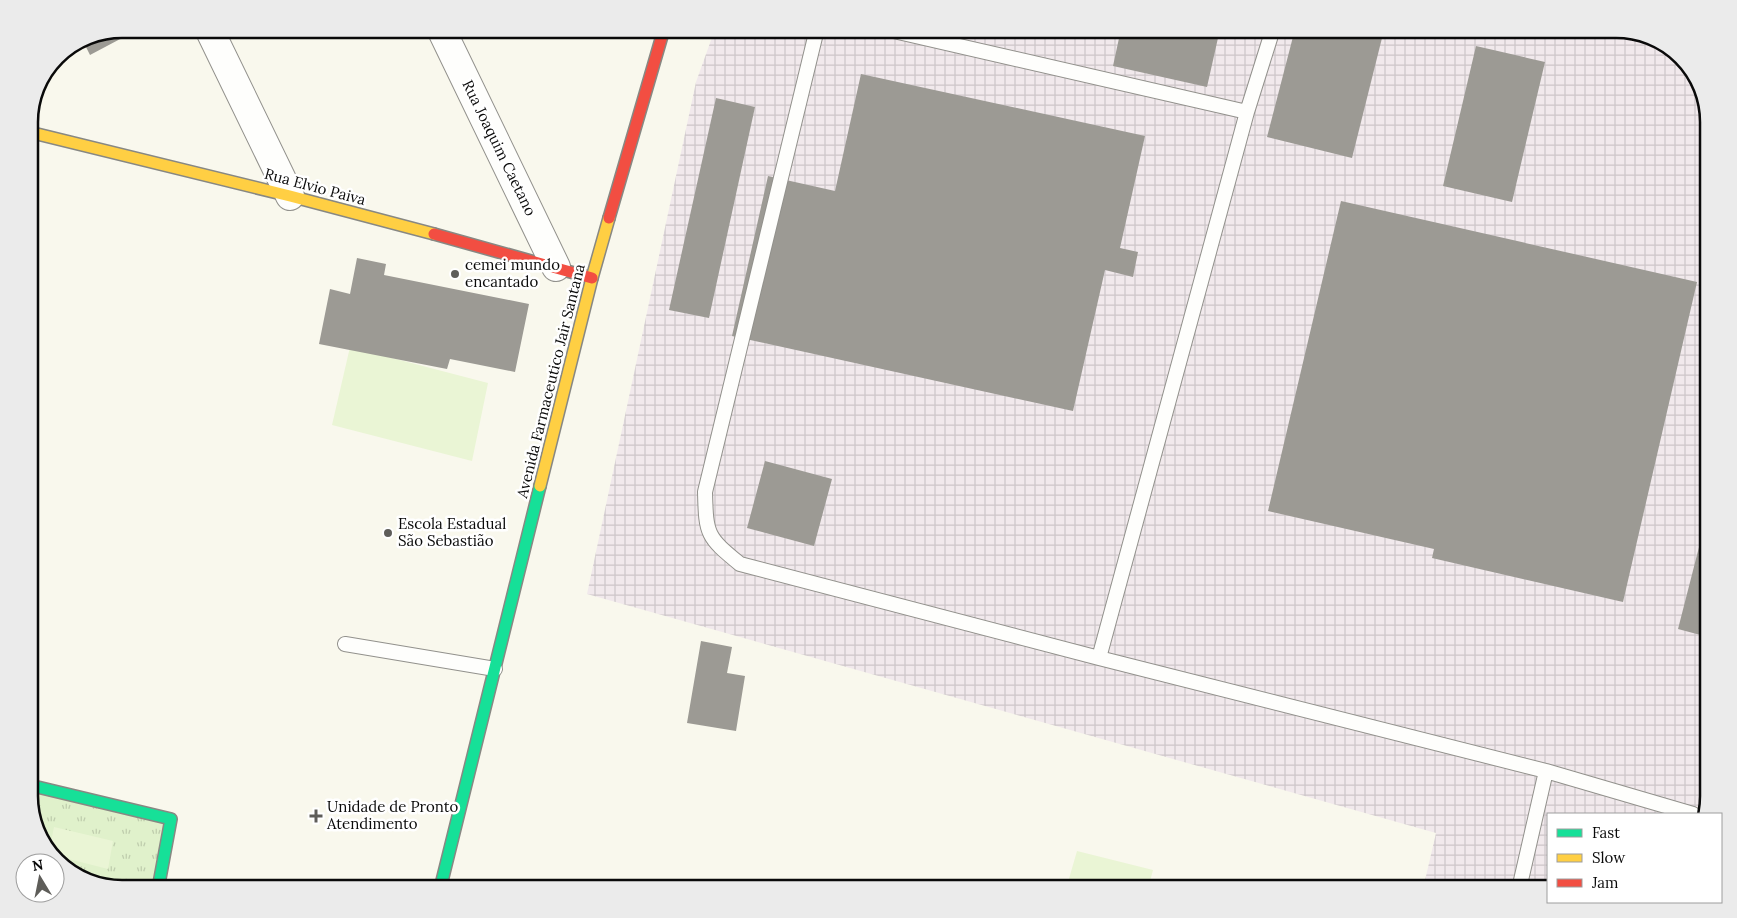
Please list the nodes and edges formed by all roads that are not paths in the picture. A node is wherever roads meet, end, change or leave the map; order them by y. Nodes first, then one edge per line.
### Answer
1 (213, 38) edge
2 (445, 38) edge
3 (661, 38) edge
4 (815, 38) edge
5 (924, 38) edge
6 (1270, 38) edge
7 (1247, 112) junction
8 (38, 134) edge
9 (290, 196) junction
10 (556, 266) junction
11 (592, 278) junction
12 (345, 644) dead end
13 (1099, 658) junction
14 (495, 669) junction
15 (1546, 771) junction
16 (38, 787) edge
17 (1690, 813) edge
18 (159, 881) edge
19 (442, 881) edge
20 (1521, 881) edge

1 - 9 street
2 - 10 street, Rua Joaquim Caetano
3 - 11 street, Avenida Farmaceutico Jair Santana
4 - 13 lane
5 - 7 lane
6 - 7 lane
7 - 13 lane
8 - 9 street, Rua Elvio Paiva
9 - 10 street, Rua Elvio Paiva
10 - 11 street, Rua Elvio Paiva
11 - 14 street, Avenida Farmaceutico Jair Santana
12 - 14 lane
13 - 15 lane
14 - 19 street, Avenida Farmaceutico Jair Santana
15 - 17 lane
15 - 20 lane
16 - 18 street

